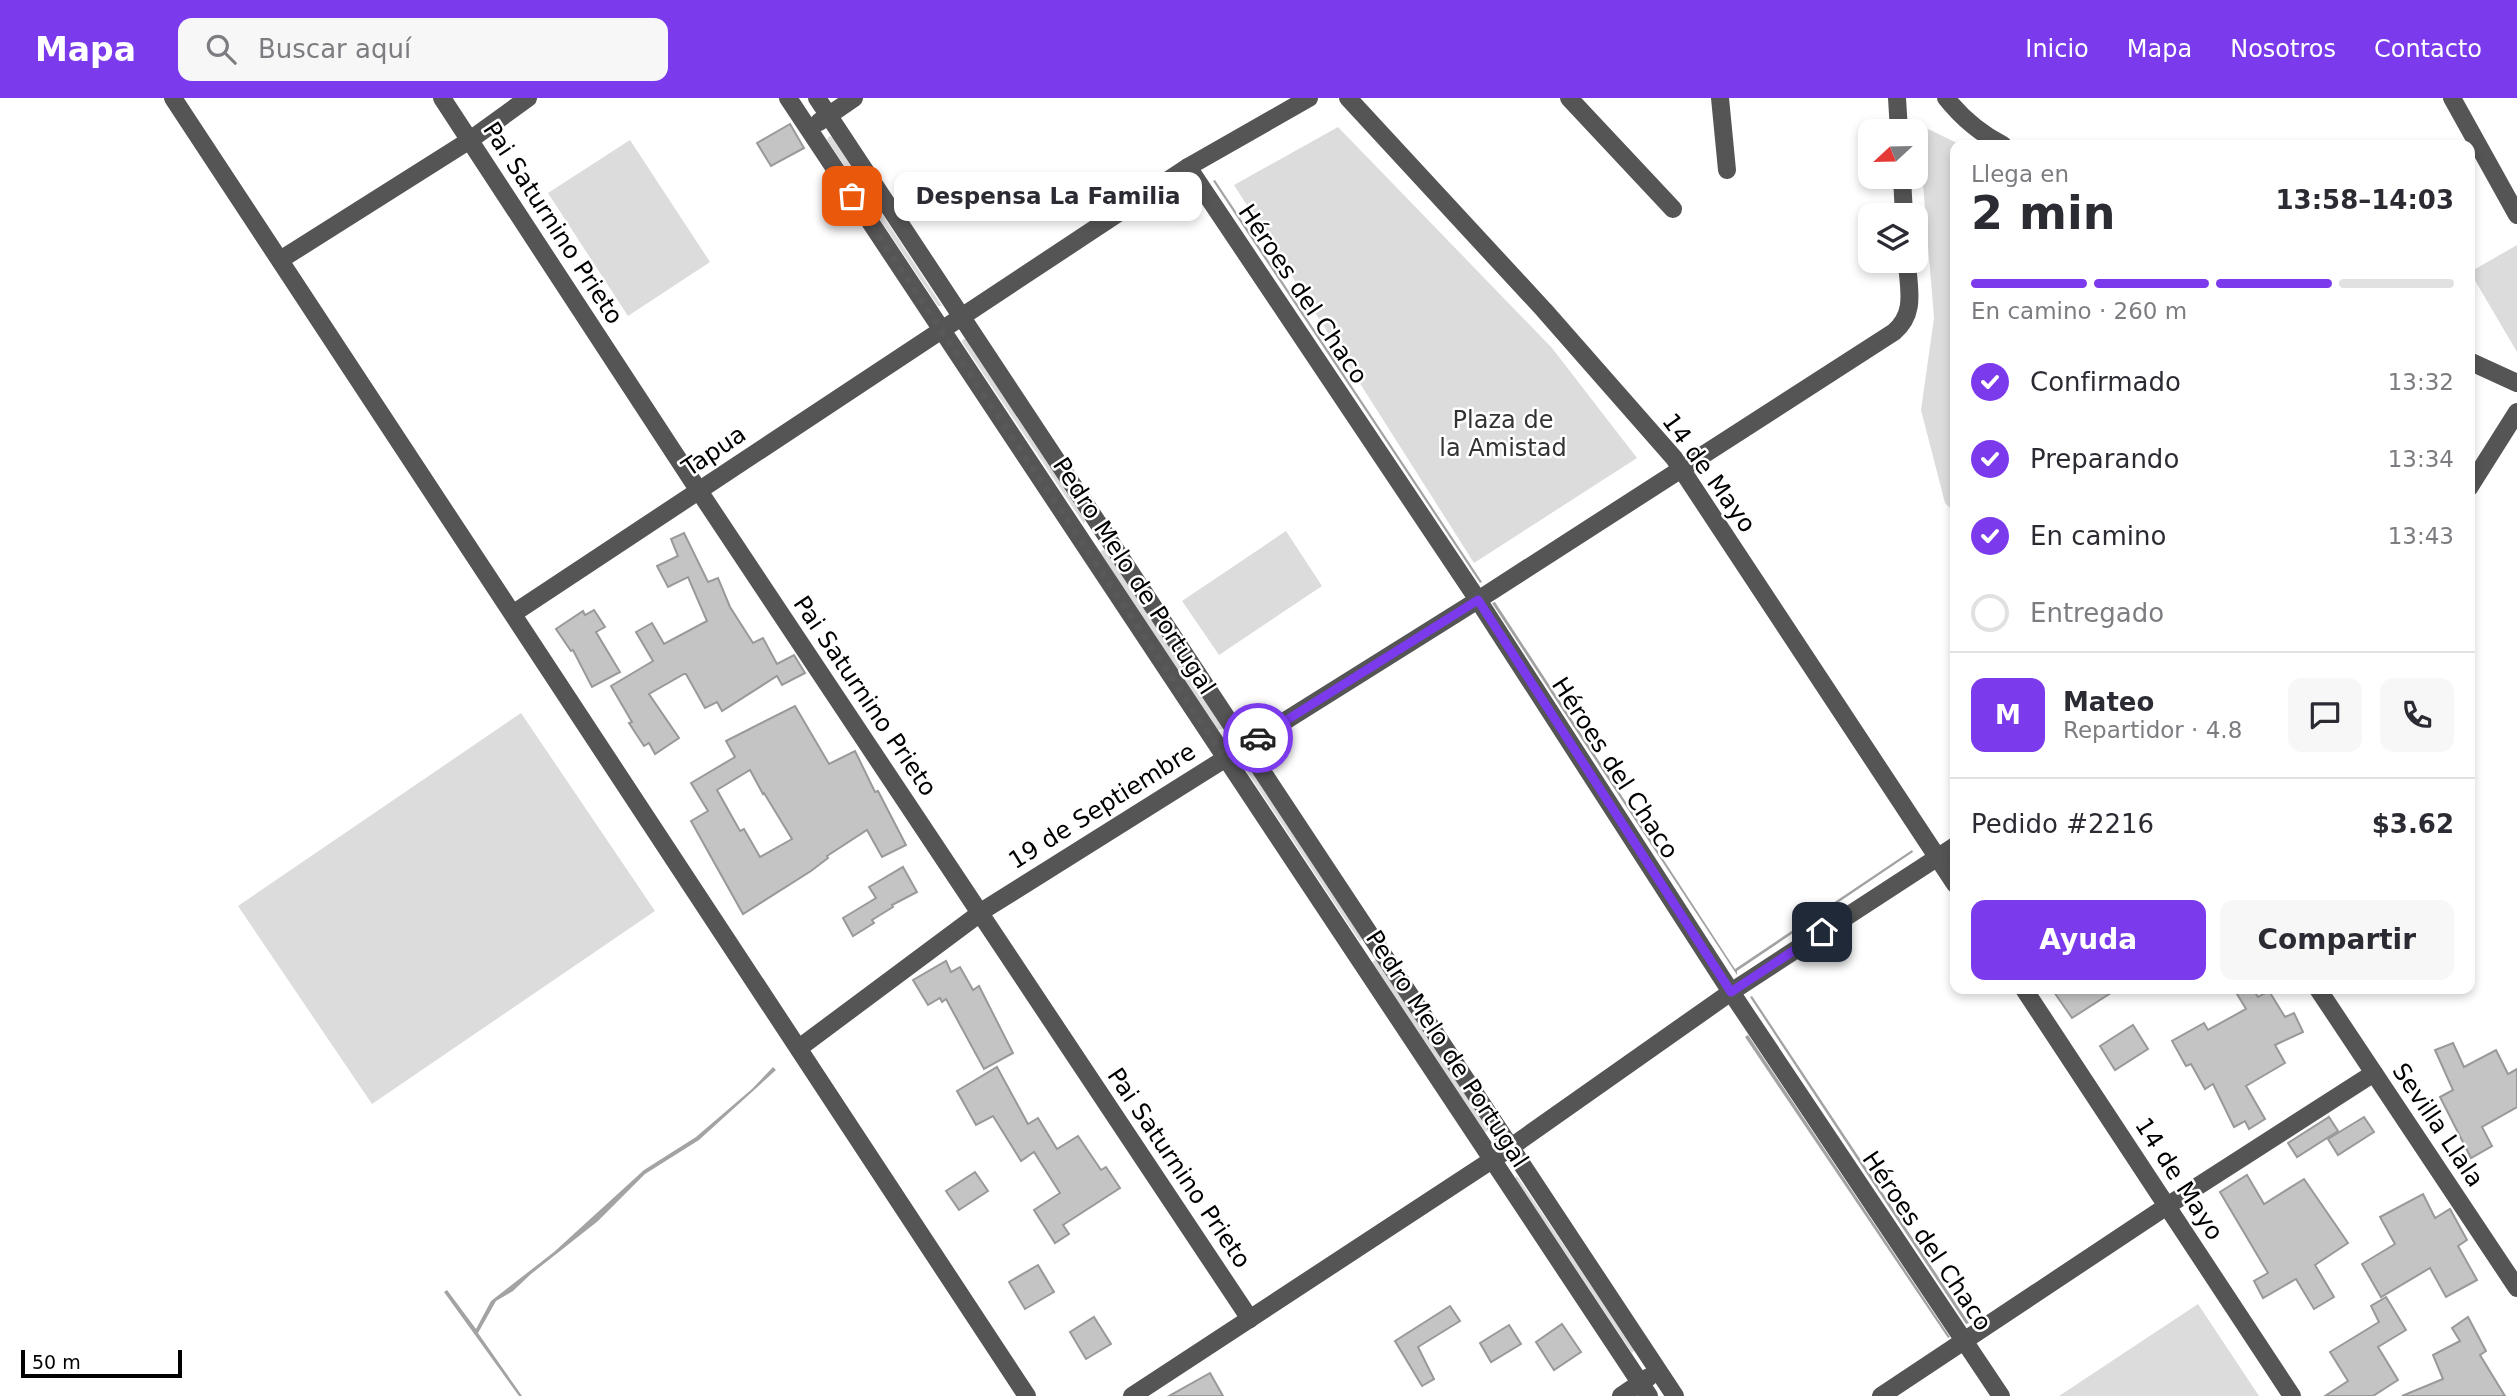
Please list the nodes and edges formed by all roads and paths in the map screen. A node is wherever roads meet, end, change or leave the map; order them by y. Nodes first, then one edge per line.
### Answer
1 (173, 98) edge
2 (442, 98) edge
3 (528, 98) edge
4 (788, 98) edge
5 (817, 98) edge
6 (854, 98) edge
7 (1309, 98) edge
8 (1348, 98) edge
9 (1569, 98) edge
10 (1720, 98) edge
11 (1897, 98) edge
12 (1947, 98) edge
13 (2452, 98) edge
14 (828, 115) junction
15 (1898, 119) edge
16 (808, 129) junction
17 (470, 140) junction
18 (1995, 140) edge
19 (1188, 167) junction
20 (1727, 170) dead end
21 (1673, 209) dead end
22 (2517, 215) edge
23 (281, 260) junction
24 (1907, 273) edge
25 (961, 316) junction
26 (941, 329) junction
27 (2475, 363) edge
28 (2517, 383) edge
29 (2517, 412) edge
30 (1681, 468) junction
31 (2475, 478) edge
32 (699, 491) junction
33 (1123, 560) junction
34 (1104, 573) junction
35 (1478, 600) junction
36 (514, 613) junction
37 (1245, 746) junction
38 (1225, 758) junction
39 (1950, 849) edge
40 (1937, 857) junction
41 (1950, 876) edge
42 (980, 913) junction
43 (1731, 992) junction
44 (2027, 994) edge
45 (2321, 994) edge
46 (799, 1048) junction
47 (2374, 1073) junction
48 (1510, 1147) junction
49 (1491, 1160) junction
50 (2167, 1206) junction
51 (2517, 1288) edge
52 (1250, 1319) junction
53 (1963, 1341) junction
54 (1658, 1371) junction
55 (1645, 1390) edge
56 (1027, 1396) edge
57 (1132, 1396) edge
58 (1621, 1396) edge
59 (1675, 1396) edge
60 (1881, 1396) edge
61 (2001, 1396) edge
62 (2292, 1396) edge

1 - 23 street
2 - 17 street, Pai Saturnino Prieto
3 - 17 street
4 - 16 street, Pedro Melo de Portugal
5 - 14 street, Pedro Melo de Portugal
6 - 14 street
7 - 19 street, Tapua
8 - 30 street, 14 de Mayo
9 - 21 street
10 - 20 street
11 - 15 street
12 - 18 street
13 - 22 street
14 - 16 street
14 - 25 street, Pedro Melo de Portugal
16 - 26 street, Pedro Melo de Portugal
17 - 23 street
17 - 32 street, Pai Saturnino Prieto
19 - 25 street, Tapua
19 - 35 street, Héroes del Chaco
23 - 36 street
24 - 30 street, 19 de Septiembre
25 - 26 street, Tapua
25 - 33 street, Pedro Melo de Portugal
26 - 32 street, Tapua
26 - 34 street, Pedro Melo de Portugal
27 - 28 street
29 - 31 street
30 - 35 street, 19 de Septiembre
30 - 40 street, 14 de Mayo
32 - 36 street, Tapua
32 - 42 street, Pai Saturnino Prieto
33 - 34 street
33 - 37 street, Pedro Melo de Portugal
34 - 38 street, Pedro Melo de Portugal
35 - 37 street, 19 de Septiembre
35 - 43 street, Héroes del Chaco
36 - 46 street
37 - 38 street, 19 de Septiembre
37 - 48 street, Pedro Melo de Portugal
38 - 42 street, 19 de Septiembre
38 - 49 street, Pedro Melo de Portugal
39 - 40 street
40 - 41 street, 14 de Mayo
40 - 43 street
42 - 46 street, 19 de Septiembre
42 - 52 street, Pai Saturnino Prieto
43 - 48 street
43 - 53 street, Héroes del Chaco
44 - 50 street, 14 de Mayo
45 - 47 street, Sevilla Llala
46 - 56 street
47 - 50 street
47 - 51 street, Sevilla Llala
48 - 49 street
48 - 54 street, Pedro Melo de Portugal
49 - 52 street
49 - 55 street, Pedro Melo de Portugal
50 - 53 street
50 - 62 street, 14 de Mayo
52 - 57 street
53 - 60 street
53 - 61 street, Héroes del Chaco
54 - 55 street
54 - 59 street, Pedro Melo de Portugal
55 - 58 street

